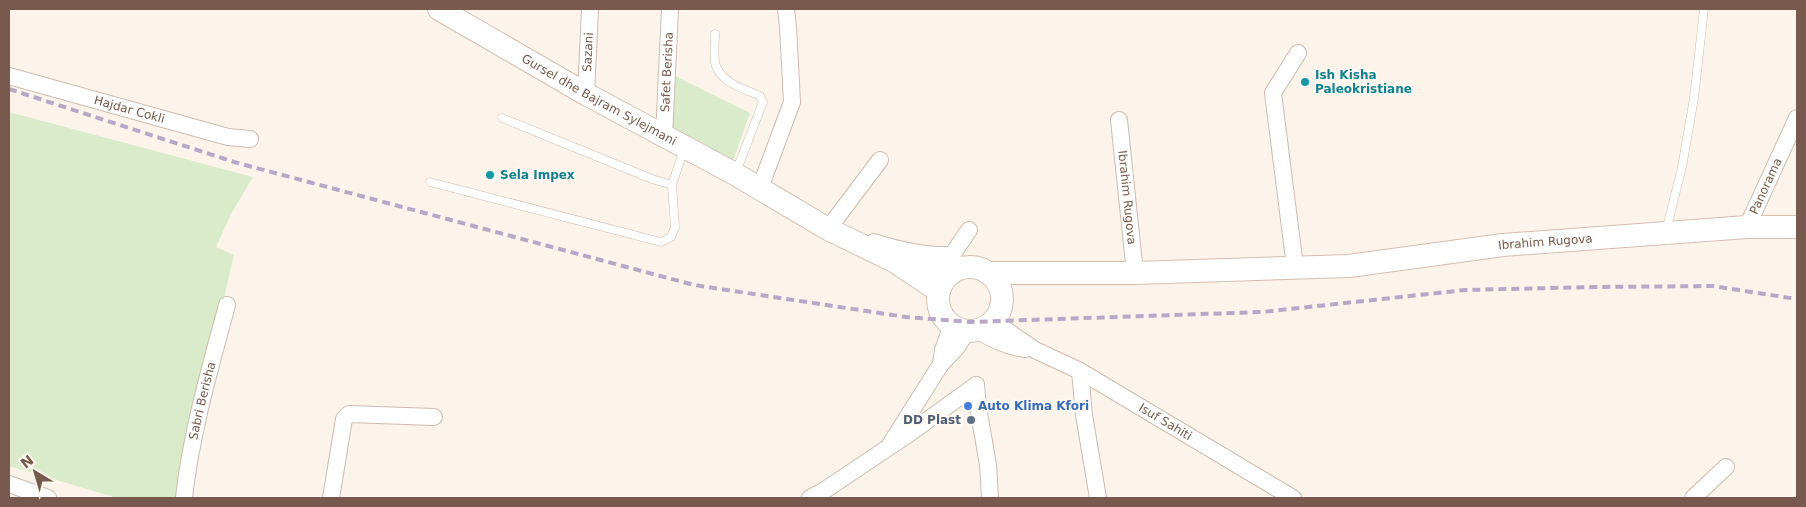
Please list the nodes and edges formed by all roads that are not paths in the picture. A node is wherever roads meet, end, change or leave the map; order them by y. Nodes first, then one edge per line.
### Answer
1 (439, 9) edge
2 (590, 9) edge
3 (670, 9) edge
4 (786, 9) edge
5 (1704, 9) edge
6 (715, 34) dead end
7 (1298, 53) dead end
8 (9, 76) edge
9 (586, 94) junction
10 (502, 118) dead end
11 (1797, 118) edge
12 (1119, 120) dead end
13 (664, 136) junction
14 (250, 139) dead end
15 (685, 147) junction
16 (880, 160) dead end
17 (735, 174) junction
18 (430, 182) dead end
19 (672, 185) junction
20 (760, 188) junction
21 (830, 227) junction
22 (1747, 227) junction
23 (1797, 227) edge
24 (969, 230) dead end
25 (1665, 233) junction
26 (894, 261) junction
27 (953, 263) junction
28 (1295, 267) junction
29 (988, 272) junction
30 (1055, 274) junction
31 (1135, 274) junction
32 (939, 292) junction
33 (1002, 294) junction
34 (227, 305) dead end
35 (972, 327) junction
36 (1080, 371) junction
37 (434, 418) dead end
38 (887, 449) junction
39 (1726, 467) dead end
40 (9, 484) edge
41 (1283, 495) edge
42 (9, 498) edge
43 (48, 498) edge
44 (184, 498) edge
45 (331, 498) edge
46 (810, 498) edge
47 (990, 498) edge
48 (1098, 498) edge
49 (1693, 498) edge

1 - 9 street, Gursel dhe Bajram Sylejmani
2 - 9 street, Sazani
3 - 13 street, Safet Berisha
4 - 20 street
5 - 25 lane
6 - 17 lane
7 - 28 street
8 - 14 street, Hajdar Cokli
9 - 13 street, Gursel dhe Bajram Sylejmani
10 - 19 lane
11 - 22 street, Panorama
12 - 31 street, Ibrahim Rugova
13 - 15 street, Gursel dhe Bajram Sylejmani
15 - 17 street, Gursel dhe Bajram Sylejmani
15 - 19 lane
16 - 21 street
17 - 20 street, Gursel dhe Bajram Sylejmani
18 - 19 lane
20 - 21 street, Gursel dhe Bajram Sylejmani
21 - 26 street, Gursel dhe Bajram Sylejmani
21 - 27 street
22 - 23 street, Ibrahim Rugova
22 - 25 street, Ibrahim Rugova
24 - 27 street
25 - 28 street, Ibrahim Rugova
26 - 27 street, Gursel dhe Bajram Sylejmani
26 - 32 street, Gursel dhe Bajram Sylejmani
27 - 29 street
27 - 32 street
28 - 31 street, Ibrahim Rugova
29 - 30 street, Ibrahim Rugova
29 - 33 street
30 - 31 street, Ibrahim Rugova
30 - 33 street, Ibrahim Rugova
32 - 35 street
33 - 35 street
34 - 44 street, Sabri Berisha
35 - 36 street, Isuf Sahiti
35 - 38 street
36 - 41 street, Isuf Sahiti
36 - 48 street
37 - 45 street
38 - 46 street
38 - 47 street
39 - 49 street
40 - 42 street
40 - 43 street

